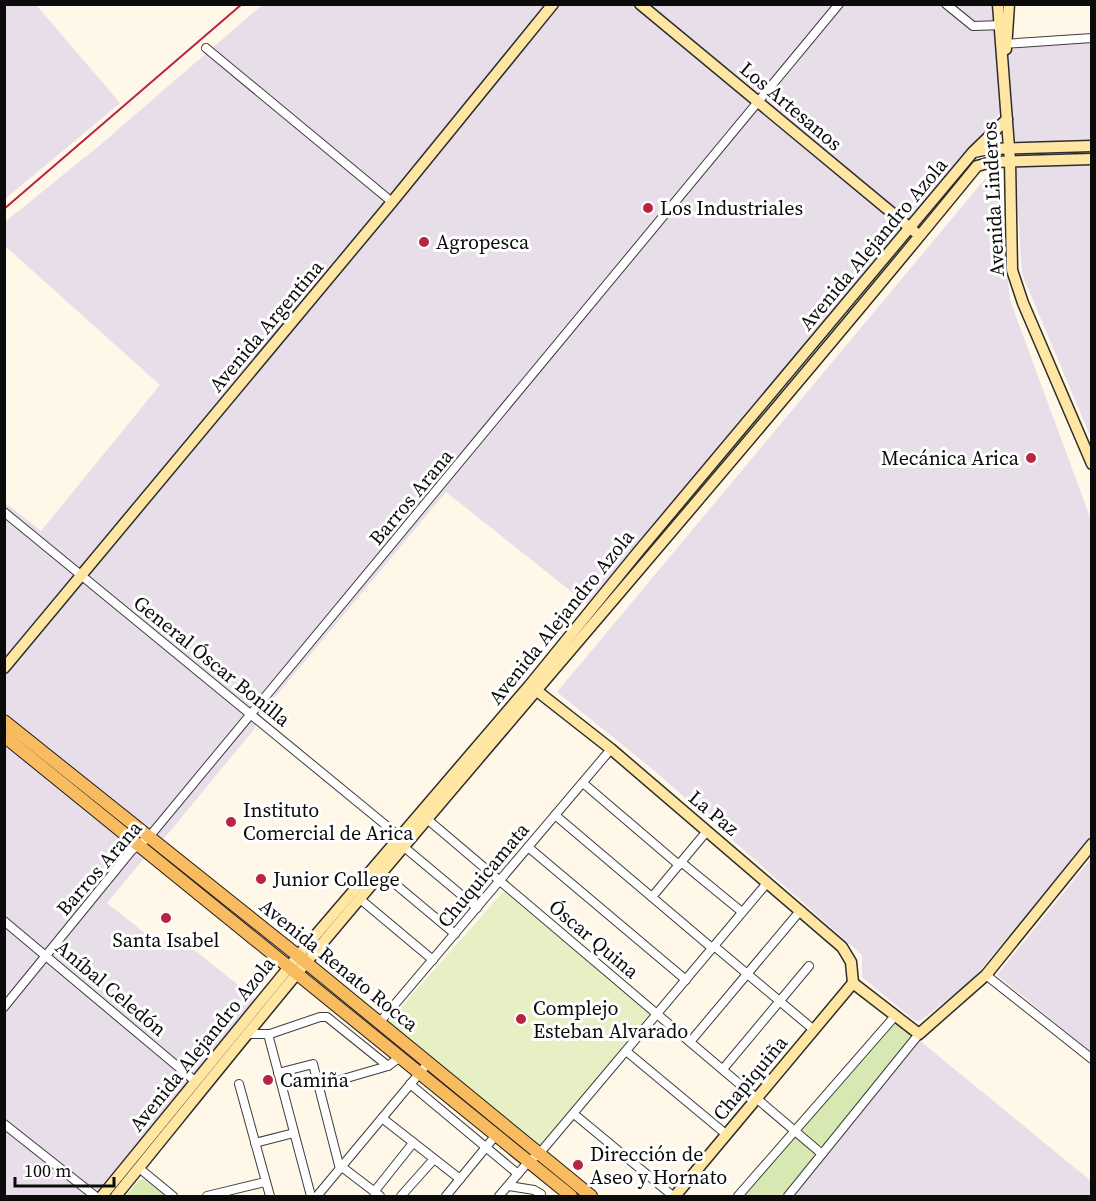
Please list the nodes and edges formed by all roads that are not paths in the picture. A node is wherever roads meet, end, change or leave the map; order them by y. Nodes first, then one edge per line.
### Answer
1 (553, 4) edge
2 (640, 4) edge
3 (839, 4) edge
4 (946, 4) edge
5 (998, 4) edge
6 (1009, 4) edge
7 (1004, 25) junction
8 (1092, 38) edge
9 (1004, 44) junction
10 (206, 48) dead end
11 (758, 102) junction
12 (1006, 119) junction
13 (1092, 146) edge
14 (1009, 148) junction
15 (973, 152) junction
16 (1092, 159) edge
17 (1010, 161) junction
18 (392, 202) junction
19 (915, 232) junction
20 (1092, 464) edge
21 (4, 512) edge
22 (82, 576) junction
23 (4, 668) edge
24 (533, 688) junction
25 (251, 715) junction
26 (4, 721) edge
27 (4, 736) edge
28 (612, 748) junction
29 (41, 758) junction
30 (583, 783) junction
31 (555, 815) junction
32 (427, 819) junction
33 (707, 831) junction
34 (399, 836) junction
35 (143, 840) junction
36 (1092, 844) edge
37 (404, 847) junction
38 (528, 847) junction
39 (680, 863) junction
40 (382, 873) junction
41 (500, 881) junction
42 (767, 883) junction
43 (652, 897) junction
44 (360, 899) junction
45 (477, 908) junction
46 (800, 911) junction
47 (742, 912) junction
48 (4, 921) edge
49 (455, 934) junction
50 (713, 947) junction
51 (46, 954) junction
52 (433, 960) junction
53 (298, 964) junction
54 (809, 966) dead end
55 (747, 974) junction
56 (986, 975) junction
57 (686, 980) junction
58 (853, 983) junction
59 (780, 1001) junction
60 (4, 1007) edge
61 (657, 1014) junction
62 (895, 1016) junction
63 (379, 1023) junction
64 (814, 1030) junction
65 (248, 1034) junction
66 (268, 1034) junction
67 (919, 1034) junction
68 (690, 1042) junction
69 (626, 1051) junction
70 (400, 1057) junction
71 (1092, 1059) edge
72 (388, 1066) junction
73 (424, 1068) junction
74 (723, 1069) junction
75 (278, 1073) junction
76 (195, 1081) junction
77 (239, 1084) dead end
78 (410, 1084) junction
79 (319, 1086) junction
80 (757, 1098) junction
81 (574, 1114) junction
82 (382, 1118) junction
83 (4, 1124) edge
84 (795, 1131) junction
85 (294, 1133) junction
86 (496, 1135) junction
87 (727, 1135) junction
88 (255, 1143) junction
89 (413, 1143) junction
90 (486, 1147) junction
91 (539, 1154) junction
92 (822, 1154) junction
93 (434, 1159) junction
94 (528, 1161) junction
95 (139, 1168) junction
96 (341, 1168) junction
97 (518, 1174) junction
98 (460, 1179) junction
99 (552, 1181) junction
100 (266, 1182) junction
101 (508, 1186) junction
102 (377, 1194) edge
103 (541, 1195) edge
104 (316, 1196) edge
105 (95, 1197) edge
106 (102, 1197) edge
107 (116, 1197) edge
108 (173, 1197) edge
109 (207, 1197) edge
110 (270, 1197) edge
111 (401, 1197) edge
112 (446, 1197) edge
113 (500, 1197) edge
114 (571, 1197) edge
115 (591, 1197) edge
116 (674, 1197) edge
117 (738, 1197) edge
118 (788, 1197) edge

1 - 18 street, Avenida Argentina
2 - 11 street, Los Artesanos
3 - 11 street, Barros Arana
4 - 7 street
5 - 7 street, Avenida Linderos
6 - 7 street, Avenida Linderos
7 - 9 street, Avenida Linderos
8 - 9 street
9 - 12 street, Avenida Linderos
10 - 18 street
11 - 19 street, Los Artesanos
11 - 25 street, Barros Arana
12 - 14 street, Avenida Linderos
12 - 15 street
13 - 14 street, Avenida Alejandro Azola
14 - 15 street, Avenida Alejandro Azola
14 - 17 street, Avenida Linderos
15 - 19 street, Avenida Alejandro Azola
16 - 17 street, Avenida Alejandro Azola
17 - 19 street, Avenida Alejandro Azola
17 - 20 street, Avenida Linderos
18 - 22 street, Avenida Argentina
19 - 24 street, Avenida Alejandro Azola
21 - 22 street, General Óscar Bonilla
22 - 23 street, Avenida Argentina
22 - 25 street, General Óscar Bonilla
24 - 28 street, La Paz
24 - 32 street, Avenida Alejandro Azola
24 - 34 street, Avenida Alejandro Azola
25 - 34 street, General Óscar Bonilla
25 - 35 street, Barros Arana
26 - 29 main road, Avenida Renato Rocca
27 - 29 main road, Avenida Renato Rocca
28 - 30 street, Chuquicamata
28 - 33 street, La Paz
29 - 35 main road, Avenida Renato Rocca
30 - 31 street, Chuquicamata
30 - 39 street
31 - 38 street, Chuquicamata
31 - 43 street
32 - 37 street, Avenida Alejandro Azola
32 - 41 street, Óscar Quina
33 - 39 street
33 - 42 street, La Paz
34 - 53 street, Avenida Alejandro Azola
35 - 51 street, Barros Arana
35 - 53 main road, Avenida Renato Rocca
36 - 56 street
37 - 40 street, Avenida Alejandro Azola
37 - 45 street
38 - 41 street, Chuquicamata
38 - 57 street
39 - 43 street
39 - 47 street
40 - 44 street, Avenida Alejandro Azola
40 - 49 street
41 - 45 street, Chuquicamata
41 - 61 street, Óscar Quina
42 - 46 street, La Paz
42 - 47 street
43 - 50 street
44 - 52 street
44 - 53 street, Avenida Alejandro Azola
45 - 49 street, Chuquicamata
46 - 55 street
46 - 58 street, La Paz
47 - 50 street
48 - 51 street, Aníbal Celedón
49 - 52 street, Chuquicamata
50 - 55 street
50 - 57 street
51 - 60 street, Barros Arana
51 - 76 street, Aníbal Celedón
52 - 63 street, Chuquicamata
53 - 63 main road, Avenida Renato Rocca
53 - 65 street, Avenida Alejandro Azola
53 - 70 main road, Avenida Renato Rocca
53 - 76 street, Avenida Alejandro Azola
54 - 59 street
55 - 59 street
55 - 68 street
56 - 67 street
56 - 71 street
57 - 61 street
58 - 62 street
58 - 64 street, Chapiquiña
59 - 64 street
59 - 74 street
61 - 68 street, Óscar Quina
61 - 69 street
62 - 67 street
62 - 84 street
63 - 73 main road, Avenida Renato Rocca
64 - 80 street, Chapiquiña
65 - 66 street
65 - 95 street, Avenida Alejandro Azola
66 - 72 street
66 - 75 street
67 - 92 street
68 - 74 street, Óscar Quina
69 - 81 street
69 - 87 street
70 - 72 street
70 - 73 main road, Avenida Renato Rocca
72 - 79 street
73 - 78 street
73 - 86 main road, Avenida Renato Rocca
73 - 91 main road, Avenida Renato Rocca
74 - 80 street, Óscar Quina
75 - 79 street
75 - 85 street
76 - 106 street, Avenida Alejandro Azola
77 - 88 street
78 - 82 street
78 - 90 street
79 - 96 street
80 - 84 street, Óscar Quina
80 - 87 street, Chapiquiña
81 - 91 street
81 - 116 street
82 - 89 street
82 - 96 street
83 - 105 street
84 - 92 street, Óscar Quina
84 - 117 street
85 - 88 street
85 - 104 street
86 - 90 street
86 - 94 main road, Avenida Renato Rocca
87 - 116 street, Chapiquiña
88 - 100 street
89 - 93 street
89 - 102 street
90 - 97 street
90 - 98 street
91 - 94 street
91 - 115 main road, Avenida Renato Rocca
92 - 118 street
93 - 98 street
93 - 111 street
94 - 97 street
94 - 99 main road, Avenida Renato Rocca
95 - 107 street, Avenida Alejandro Azola
95 - 108 street
96 - 102 street
96 - 104 street
97 - 101 street
98 - 112 street
99 - 103 street
99 - 114 main road, Avenida Renato Rocca
100 - 109 street
100 - 110 street
101 - 103 street
101 - 113 street

